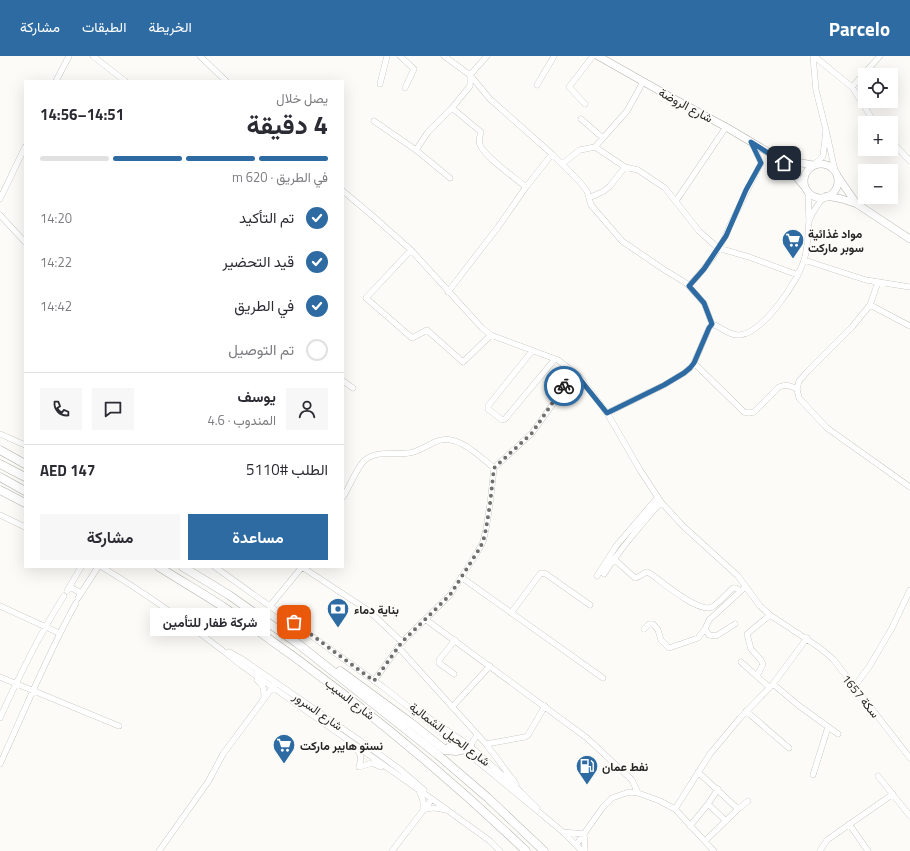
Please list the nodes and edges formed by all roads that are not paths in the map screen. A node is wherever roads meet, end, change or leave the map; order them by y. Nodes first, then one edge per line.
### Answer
1 (69, 56) edge
2 (93, 56) edge
3 (200, 56) edge
4 (387, 56) edge
5 (400, 56) edge
6 (444, 56) edge
7 (487, 56) edge
8 (554, 56) edge
9 (593, 56) edge
10 (598, 56) edge
11 (813, 56) edge
12 (880, 56) edge
13 (470, 75) junction
14 (57, 80) edge
15 (124, 80) edge
16 (225, 80) edge
17 (643, 82) junction
18 (380, 84) dead end
19 (537, 85) dead end
20 (852, 87) junction
21 (405, 88) dead end
22 (585, 104) dead end
23 (452, 108) junction
24 (871, 116) edge
25 (581, 118) dead end
26 (374, 121) dead end
27 (726, 127) junction
28 (826, 130) junction
29 (603, 138) junction
30 (751, 142) junction
31 (595, 147) junction
32 (898, 148) edge
33 (416, 150) junction
34 (552, 154) junction
35 (774, 156) junction
36 (23, 157) edge
37 (910, 161) edge
38 (562, 164) junction
39 (814, 165) junction
40 (625, 167) junction
41 (836, 173) junction
42 (450, 178) dead end
43 (526, 187) junction
44 (806, 189) junction
45 (344, 192) edge
46 (826, 197) junction
47 (589, 198) junction
48 (0, 199) edge
49 (676, 201) junction
50 (857, 204) junction
51 (0, 215) edge
52 (810, 221) junction
53 (910, 239) edge
54 (24, 241) edge
55 (718, 248) junction
56 (410, 250) junction
57 (804, 260) junction
58 (798, 275) junction
59 (878, 282) junction
60 (689, 286) junction
61 (910, 287) edge
62 (448, 292) junction
63 (870, 305) junction
64 (712, 324) junction
65 (910, 326) edge
66 (491, 334) junction
67 (532, 351) junction
68 (555, 359) junction
69 (694, 363) junction
70 (575, 373) junction
71 (344, 382) edge
72 (353, 388) dead end
73 (797, 389) junction
74 (607, 413) junction
75 (0, 434) edge
76 (24, 445) edge
77 (0, 450) edge
78 (24, 463) edge
79 (0, 464) edge
80 (494, 468) junction
81 (24, 476) edge
82 (0, 477) edge
83 (910, 486) edge
84 (24, 489) edge
85 (0, 490) edge
86 (344, 495) edge
87 (659, 500) junction
88 (24, 502) edge
89 (0, 515) edge
90 (24, 527) edge
91 (614, 559) junction
92 (80, 568) edge
93 (97, 568) edge
94 (104, 568) edge
95 (160, 568) edge
96 (185, 568) edge
97 (190, 568) edge
98 (216, 568) edge
99 (301, 568) edge
100 (304, 568) edge
101 (604, 574) dead end
102 (598, 576) dead end
103 (461, 577) junction
104 (746, 586) junction
105 (910, 590) edge
106 (740, 591) junction
107 (67, 592) junction
108 (229, 595) junction
109 (78, 598) junction
110 (590, 605) dead end
111 (0, 606) edge
112 (270, 606) junction
113 (511, 613) junction
114 (770, 615) junction
115 (425, 619) junction
116 (735, 624) dead end
117 (45, 626) junction
118 (644, 629) dead end
119 (705, 629) junction
120 (59, 633) junction
121 (807, 638) junction
122 (455, 640) junction
123 (297, 643) junction
124 (400, 644) junction
125 (216, 645) junction
126 (741, 662) dead end
127 (241, 665) junction
128 (490, 666) junction
129 (454, 674) dead end
130 (757, 676) junction
131 (0, 677) edge
132 (603, 678) dead end
133 (374, 681) junction
134 (16, 683) junction
135 (274, 684) junction
136 (771, 685) junction
137 (383, 687) junction
138 (854, 687) junction
139 (32, 690) junction
140 (264, 700) junction
141 (545, 706) junction
142 (452, 707) junction
143 (303, 708) junction
144 (746, 711) junction
145 (0, 718) edge
146 (119, 726) dead end
147 (828, 727) junction
148 (838, 734) dead end
149 (477, 735) junction
150 (450, 740) junction
151 (486, 744) junction
152 (466, 748) junction
153 (789, 748) dead end
154 (445, 750) junction
155 (910, 758) edge
156 (0, 764) edge
157 (390, 770) junction
158 (698, 772) junction
159 (813, 775) dead end
160 (878, 776) dead end
161 (718, 789) junction
162 (420, 790) junction
163 (520, 791) junction
164 (638, 793) junction
165 (893, 794) junction
166 (432, 799) junction
167 (748, 801) dead end
168 (708, 804) junction
169 (674, 809) junction
170 (738, 809) junction
171 (424, 810) junction
172 (449, 812) junction
173 (910, 816) edge
174 (548, 820) junction
175 (726, 820) junction
176 (849, 824) junction
177 (690, 826) junction
178 (562, 832) junction
179 (584, 834) junction
180 (704, 841) junction
181 (575, 844) junction
182 (159, 851) edge
183 (392, 851) edge
184 (500, 851) edge
185 (526, 851) edge
186 (544, 851) edge
187 (584, 851) edge
188 (714, 851) edge
189 (820, 851) edge
190 (868, 851) edge

1 - 14 street
2 - 15 street
3 - 16 street
4 - 18 street
5 - 21 street
6 - 13 street
7 - 13 street
8 - 19 street
9 - 22 street
10 - 17 main road, شارع الروضة
11 - 20 street
11 - 28 street
12 - 20 street
13 - 23 street
13 - 34 street
17 - 27 main road, شارع الروضة
17 - 29 street
20 - 24 street
23 - 33 street
23 - 43 street
25 - 29 street
26 - 33 street
27 - 30 main road, شارع الروضة
27 - 49 street
28 - 39 street
28 - 41 street
29 - 31 street
30 - 35 main road, شارع الروضة
30 - 55 street
31 - 38 street
31 - 40 street
32 - 37 street
33 - 42 street
34 - 38 street
34 - 43 street
35 - 39 main road, شارع الروضة
35 - 44 main road, شارع الروضة
36 - 48 street
38 - 47 street
39 - 41 main road
39 - 44 main road
40 - 47 street
40 - 49 street
41 - 46 main road
41 - 50 main road
43 - 62 street
44 - 46 main road
44 - 52 street
45 - 56 street, سكة 1657
46 - 50 main road
46 - 52 street
47 - 60 street
49 - 55 street
50 - 53 main road
51 - 54 street
52 - 57 street
55 - 58 street
55 - 60 street
56 - 62 street, سكة 1657
56 - 66 street
57 - 58 street
57 - 59 street
58 - 64 street
59 - 61 street
59 - 63 street
60 - 64 street
62 - 66 street, سكة 1657
63 - 65 street
63 - 73 street
64 - 69 street
66 - 67 street, سكة 1657
67 - 68 street, سكة 1657
67 - 68 street
68 - 70 street, سكة 1657
69 - 73 street
69 - 74 street
70 - 74 street, سكة 1657
70 - 80 street
71 - 72 street
73 - 83 street
74 - 87 street, سكة 1657
75 - 76 street
77 - 78 highway
79 - 81 highway
80 - 86 street
80 - 103 street
82 - 84 highway
85 - 88 highway
87 - 91 street
87 - 102 street
87 - 104 street, سكة 1657
89 - 90 street
91 - 101 street
91 - 106 street
92 - 107 street
93 - 109 street
94 - 125 street, شارع السرور
95 - 185 highway, شارع السيب
96 - 108 highway, شارع السيب
97 - 108 highway
98 - 112 street, شارع الحيل الشمالية
99 - 112 street
100 - 124 street
103 - 113 street
103 - 115 street
104 - 106 street
104 - 114 street, سكة 1657
105 - 138 street
106 - 119 street
107 - 109 street
107 - 117 street
108 - 123 highway, شارع السيب
109 - 120 street
110 - 113 street
111 - 117 street
112 - 133 street, شارع الحيل الشمالية
113 - 132 street
114 - 121 street, سكة 1657
114 - 130 street
115 - 122 street
115 - 124 street
116 - 119 street
117 - 120 street
117 - 134 street
118 - 119 street
120 - 139 street
121 - 136 street
121 - 138 street, سكة 1657
122 - 128 street
122 - 129 street
123 - 154 highway
123 - 186 highway, شارع السيب
124 - 133 street
124 - 142 street
125 - 127 street, شارع السرور
125 - 135 street, شارع السرور
126 - 130 street
127 - 135 street, شارع السرور
127 - 140 street
128 - 141 street
128 - 142 street
130 - 136 street
131 - 134 street
133 - 137 street, شارع الحيل الشمالية
134 - 139 street
134 - 145 street
135 - 140 street
135 - 143 street, شارع السرور
135 - 166 street, شارع السرور
136 - 144 street
136 - 147 street
137 - 150 street, شارع الحيل الشمالية
137 - 152 street, شارع الحيل الشمالية
138 - 155 street, سكة 1657
139 - 146 street
139 - 156 street
140 - 182 street
141 - 151 street
141 - 164 street
142 - 149 street
143 - 157 street, شارع السرور
143 - 157 street
144 - 153 street
144 - 158 street
147 - 148 street
147 - 159 street
149 - 151 street
149 - 152 street
150 - 152 street, شارع الحيل الشمالية
150 - 154 highway
151 - 163 street
152 - 154 highway
152 - 163 street, شارع الحيل الشمالية
152 - 174 street, شارع الحيل الشمالية
157 - 162 street, شارع السرور
158 - 161 street
158 - 169 street
160 - 165 street
161 - 168 street
161 - 170 street
162 - 166 street, شارع السرور
162 - 171 street
163 - 174 street, شارع الحيل الشمالية
164 - 169 street
164 - 179 street
165 - 173 street
165 - 176 street
166 - 171 street
166 - 172 street, شارع السرور
167 - 170 street
168 - 175 street
168 - 177 street
169 - 177 street
170 - 175 street
171 - 172 street
171 - 183 street
172 - 184 street, شارع السرور
174 - 178 street, شارع الحيل الشمالية
175 - 180 street
176 - 189 street
176 - 190 street
177 - 180 street
178 - 179 street
178 - 181 street, شارع الحيل الشمالية
179 - 181 street
179 - 187 street
180 - 188 street
181 - 187 street, شارع الحيل الشمالية

